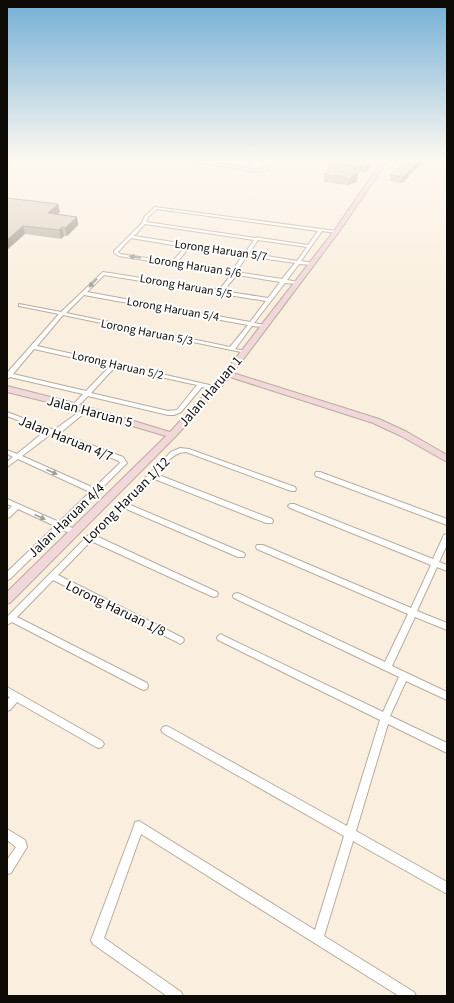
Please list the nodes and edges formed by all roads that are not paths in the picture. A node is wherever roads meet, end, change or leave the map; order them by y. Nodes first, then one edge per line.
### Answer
1 (353, 207) edge
2 (144, 223) junction
3 (321, 230) junction
4 (336, 232) junction
5 (130, 237) junction
6 (258, 238) junction
7 (189, 246) junction
8 (308, 246) junction
9 (247, 254) junction
10 (298, 262) junction
11 (174, 263) junction
12 (311, 264) junction
13 (234, 273) junction
14 (284, 280) junction
15 (296, 283) junction
16 (220, 292) junction
17 (83, 293) junction
18 (269, 300) junction
19 (21, 305) dead end
20 (62, 315) junction
21 (251, 323) junction
22 (263, 326) junction
23 (34, 347) junction
24 (232, 349) junction
25 (244, 352) junction
26 (115, 364) junction
27 (228, 374) junction
28 (8, 376) edge
29 (201, 384) junction
30 (216, 388) junction
31 (7, 389) edge
32 (88, 394) junction
33 (76, 406) junction
34 (86, 408) junction
35 (7, 414) edge
36 (52, 432) junction
37 (172, 435) junction
38 (7, 452) edge
39 (17, 457) junction
40 (447, 459) edge
41 (124, 463) joint
42 (7, 464) edge
43 (318, 474) dead end
44 (151, 475) junction
45 (293, 489) dead end
46 (96, 491) junction
47 (7, 501) edge
48 (122, 504) junction
49 (17, 506) junction
50 (292, 506) dead end
51 (7, 515) edge
52 (269, 521) dead end
53 (447, 522) edge
54 (60, 526) junction
55 (74, 532) junction
56 (90, 537) junction
57 (447, 537) edge
58 (260, 547) dead end
59 (241, 555) dead end
60 (435, 564) junction
61 (447, 568) edge
62 (52, 576) junction
63 (7, 577) edge
64 (214, 594) dead end
65 (237, 596) dead end
66 (7, 599) edge
67 (413, 612) junction
68 (9, 620) edge
69 (447, 627) edge
70 (221, 638) dead end
71 (180, 640) dead end
72 (387, 668) junction
73 (404, 676) junction
74 (144, 686) dead end
75 (7, 691) edge
76 (16, 696) junction
77 (447, 696) edge
78 (7, 707) edge
79 (385, 717) junction
80 (166, 730) dead end
81 (99, 744) dead end
82 (447, 748) edge
83 (350, 833) junction
84 (7, 834) edge
85 (7, 869) edge
86 (447, 888) edge
87 (318, 938) junction
88 (177, 996) edge
89 (410, 996) edge

1 - 4 main road, Jalan Haruan 1
2 - 3 street
2 - 5 street
2 - 6 street
3 - 4 street
3 - 8 street
4 - 12 main road, Jalan Haruan 1
5 - 7 street, Lorong Haruan 5/7
11 -> 5 street, Lorong Haruan 5/6
6 - 8 street
6 - 9 street
7 - 9 street, Lorong Haruan 5/7
7 - 11 street
8 - 10 street
9 - 10 street, Lorong Haruan 5/7
9 - 13 street
10 - 12 street, Lorong Haruan 5/7
10 - 14 street
11 - 13 street, Lorong Haruan 5/6
12 - 15 main road, Jalan Haruan 1
13 - 14 street, Lorong Haruan 5/6
13 - 16 street
14 - 15 street, Lorong Haruan 5/6
14 - 18 street
15 - 22 main road, Jalan Haruan 1
16 -> 17 street, Lorong Haruan 5/5
16 - 18 street, Lorong Haruan 5/5
17 - 20 street
17 - 21 street, Lorong Haruan 5/4
18 - 21 street
19 - 20 street, Lorong Haruan 5/3
20 - 23 street
20 - 24 street, Lorong Haruan 5/3
21 - 22 street, Lorong Haruan 5/4
21 - 24 street
22 - 25 main road, Jalan Haruan 1
23 - 26 street, Lorong Haruan 5/2
23 - 28 street
24 - 25 street, Lorong Haruan 5/3
25 - 27 main road, Jalan Haruan 1
26 - 29 street, Lorong Haruan 5/2
26 - 32 street
27 - 30 main road, Jalan Haruan 1
27 - 40 main road
28 - 32 street
29 - 30 street, Lorong Haruan 5/2
29 - 32 street
30 - 37 main road, Jalan Haruan 1
31 - 33 main road, Jalan Haruan 5
32 - 33 street
33 - 34 main road, Jalan Haruan 5
34 - 36 street
34 - 37 main road, Jalan Haruan 5
35 - 36 street, Jalan Haruan 4/7
36 - 39 street
36 - 41 street, Jalan Haruan 4/7
37 - 55 main road, Jalan Haruan 1
38 - 39 street
39 - 42 street
39 -> 46 street
41 - 46 street, Jalan Haruan 4/4
43 - 53 street
44 - 45 street, Lorong Haruan 1/12
44 - 48 street, Lorong Haruan 1/12
44 - 52 street
46 - 54 street, Jalan Haruan 4/4
47 - 49 street
48 - 56 street, Lorong Haruan 1/12
48 - 59 street
49 - 51 street
49 -> 54 street
50 - 60 street
54 - 55 street
54 - 63 street, Jalan Haruan 4/4
55 - 66 main road, Jalan Haruan 1
56 - 62 street, Lorong Haruan 1/12
56 - 64 street
57 - 60 street
58 - 67 street
60 - 61 street
60 - 67 street
62 - 68 street, Lorong Haruan 1/12
62 - 71 street, Lorong Haruan 1/8
65 - 72 street
67 - 69 street
67 - 72 street
68 - 74 street
70 - 79 street
72 - 73 street
73 - 77 street
73 - 79 street
75 - 76 street
76 - 78 street
76 - 81 street
79 - 82 street
79 - 83 street
80 - 83 street
83 - 86 street
83 - 87 street
84 - 85 street
87 - 88 street
87 - 89 street

